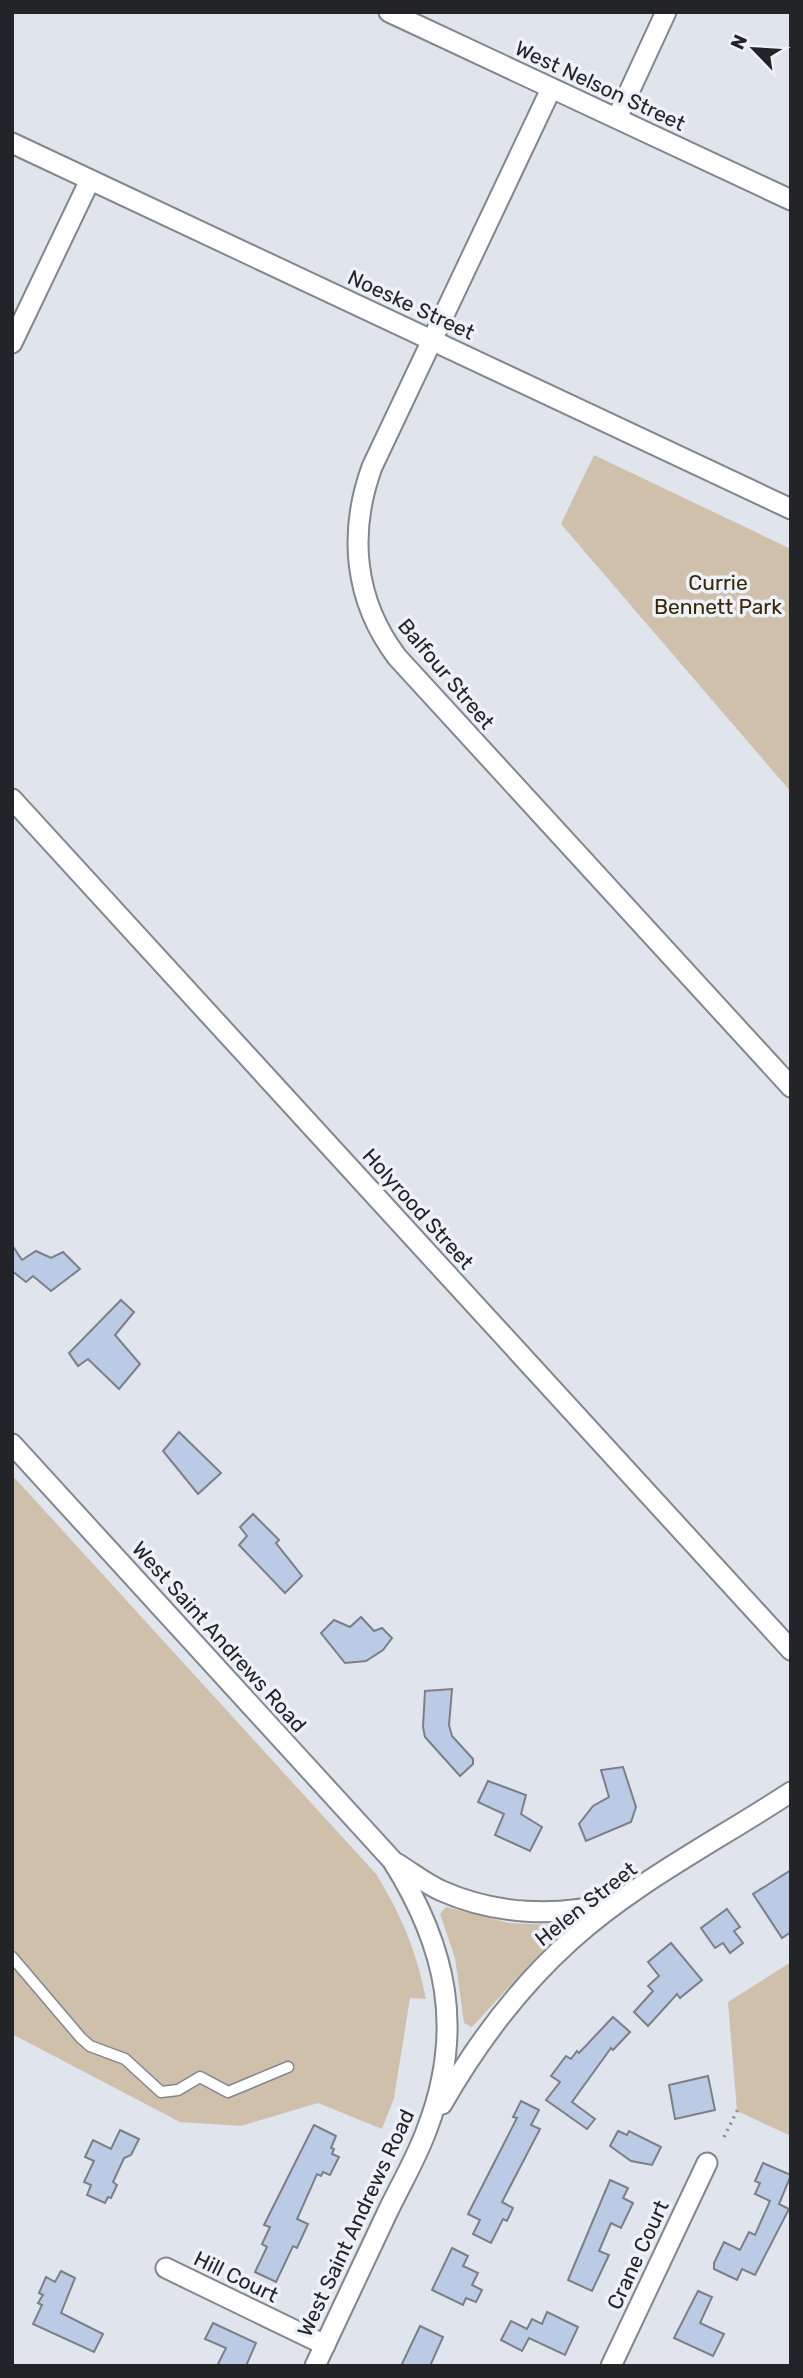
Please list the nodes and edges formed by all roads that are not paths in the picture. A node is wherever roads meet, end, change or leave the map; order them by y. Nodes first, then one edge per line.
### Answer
1 (390, 12) edge
2 (666, 12) edge
3 (551, 89) junction
4 (617, 118) junction
5 (12, 143) edge
6 (90, 180) junction
7 (791, 200) edge
8 (433, 340) junction
9 (12, 342) edge
10 (791, 509) edge
11 (12, 799) edge
12 (791, 1087) edge
13 (12, 1444) edge
14 (791, 1650) edge
15 (791, 1792) edge
16 (392, 1860) junction
17 (623, 1901) junction
18 (12, 1957) edge
19 (288, 2067) dead end
20 (428, 2129) junction
21 (707, 2164) dead end
22 (166, 2268) dead end
23 (325, 2345) junction
24 (315, 2366) edge
25 (611, 2366) edge

1 - 3 street, West Nelson Street
2 - 4 street
3 - 4 street, West Nelson Street
3 - 8 street, Balfour Street
4 - 7 street, West Nelson Street
5 - 6 street, Noeske Street
6 - 8 street, Noeske Street
6 - 9 street
8 - 10 street, Noeske Street
8 - 12 street, Balfour Street
11 - 14 street, Holyrood Street
13 - 16 street, West Saint Andrews Road
15 - 17 street, Helen Street
16 - 17 street, West Saint Andrews Road
16 - 20 street, West Saint Andrews Road
17 - 20 street, Helen Street
18 - 19 lane
20 - 23 street, West Saint Andrews Road
21 - 25 street, Crane Court
22 - 23 street, Hill Court
23 - 24 street, West Saint Andrews Road

